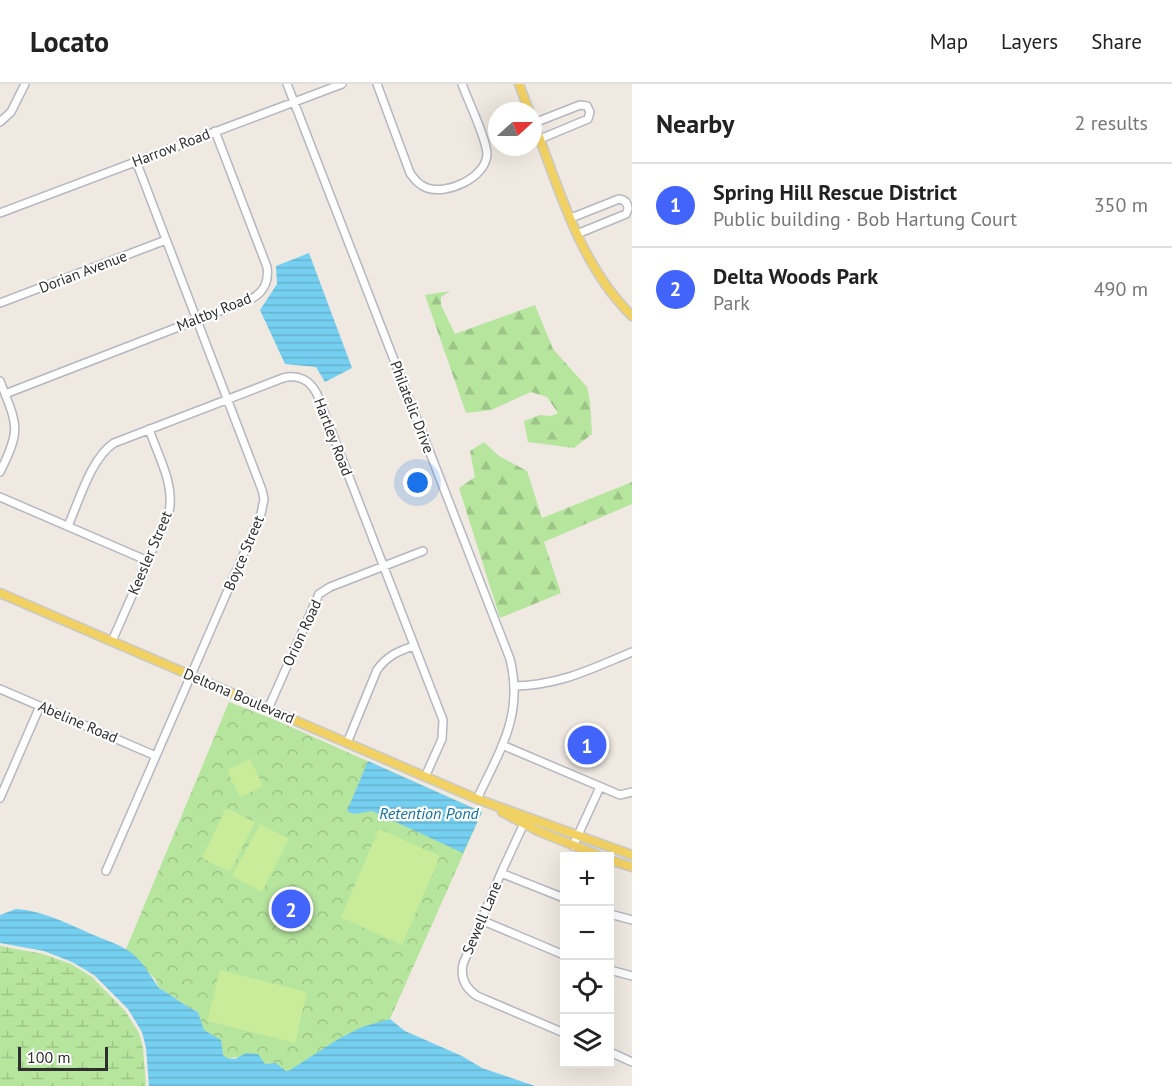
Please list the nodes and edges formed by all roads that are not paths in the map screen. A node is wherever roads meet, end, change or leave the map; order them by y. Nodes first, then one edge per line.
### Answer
1 (25, 84) edge
2 (287, 84) edge
3 (342, 84) edge
4 (377, 84) edge
5 (462, 84) edge
6 (519, 84) edge
7 (526, 102) edge
8 (294, 103) junction
9 (542, 119) edge
10 (0, 122) edge
11 (215, 131) junction
12 (542, 138) edge
13 (542, 144) edge
14 (136, 161) junction
15 (0, 213) edge
16 (571, 218) junction
17 (577, 234) junction
18 (166, 240) junction
19 (0, 303) edge
20 (632, 316) edge
21 (197, 320) junction
22 (0, 381) edge
23 (5, 394) junction
24 (228, 399) junction
25 (149, 429) junction
26 (0, 472) edge
27 (0, 497) edge
28 (68, 526) junction
29 (423, 551) dead end
30 (148, 561) junction
31 (383, 567) junction
32 (0, 593) edge
33 (112, 641) junction
34 (414, 646) junction
35 (632, 652) edge
36 (190, 675) junction
37 (515, 687) junction
38 (0, 688) edge
39 (40, 706) junction
40 (268, 709) junction
41 (347, 743) junction
42 (502, 745) junction
43 (156, 756) junction
44 (425, 777) junction
45 (600, 787) junction
46 (632, 792) edge
47 (0, 798) edge
48 (477, 799) junction
49 (526, 821) junction
50 (577, 834) junction
51 (573, 846) junction
52 (589, 852) edge
53 (632, 855) edge
54 (614, 862) edge
55 (632, 867) edge
56 (106, 872) dead end
57 (501, 873) junction
58 (560, 896) edge
59 (614, 915) edge
60 (481, 920) junction
61 (632, 920) edge
62 (560, 953) edge
63 (614, 971) edge
64 (632, 976) edge
65 (560, 1031) edge
66 (614, 1054) edge
67 (632, 1062) edge

1 - 10 street
2 - 8 street, Philatelic Drive
3 - 8 street, Harrow Road
4 - 5 street
6 - 7 main road
8 - 11 street, Harrow Road
8 - 37 street, Philatelic Drive
9 - 12 street
11 - 14 street, Harrow Road
11 - 21 street, Maltby Road
13 - 16 main road
14 - 15 street, Harrow Road
14 - 18 street, Boyce Street
16 - 17 main road
16 - 17 street
17 - 20 main road
18 - 19 street, Dorian Avenue
18 - 21 street, Boyce Street
21 - 23 street, Maltby Road
21 - 24 street, Boyce Street
22 - 23 street
23 - 26 street
24 - 25 street, Hartley Road
24 - 31 street, Hartley Road
24 - 36 street, Boyce Street
25 - 28 street, Hartley Road
25 - 30 street, Keesler Street
27 - 28 street
28 - 30 street
29 - 31 street, Orion Road
30 - 33 street, Keesler Street
31 - 34 street, Hartley Road
31 - 40 street, Orion Road
32 - 33 main road, Deltona Boulevard
33 - 36 main road, Deltona Boulevard
34 - 41 street
34 - 44 street, Hartley Road
35 - 37 street
36 - 40 main road, Deltona Boulevard
36 - 43 street, Boyce Street
37 - 42 street, Philatelic Drive
38 - 39 street, Abeline Road
39 - 43 street, Abeline Road
39 - 47 street
40 - 41 main road, Deltona Boulevard
41 - 44 main road, Deltona Boulevard
42 - 45 street
42 - 48 street, Philatelic Drive
43 - 56 street, Boyce Street
44 - 48 main road, Deltona Boulevard
45 - 46 street
45 - 50 street
48 - 49 main road, Deltona Boulevard
49 - 50 main road, Deltona Boulevard
49 - 51 main road, Deltona Boulevard
49 - 57 street, Sewell Lane
50 - 51 street
50 - 53 main road, Deltona Boulevard
51 - 52 main road, Deltona Boulevard
54 - 55 main road
57 - 58 street
57 - 60 street, Sewell Lane
59 - 61 street
60 - 62 street
60 - 65 street, Sewell Lane
63 - 64 street
66 - 67 street

